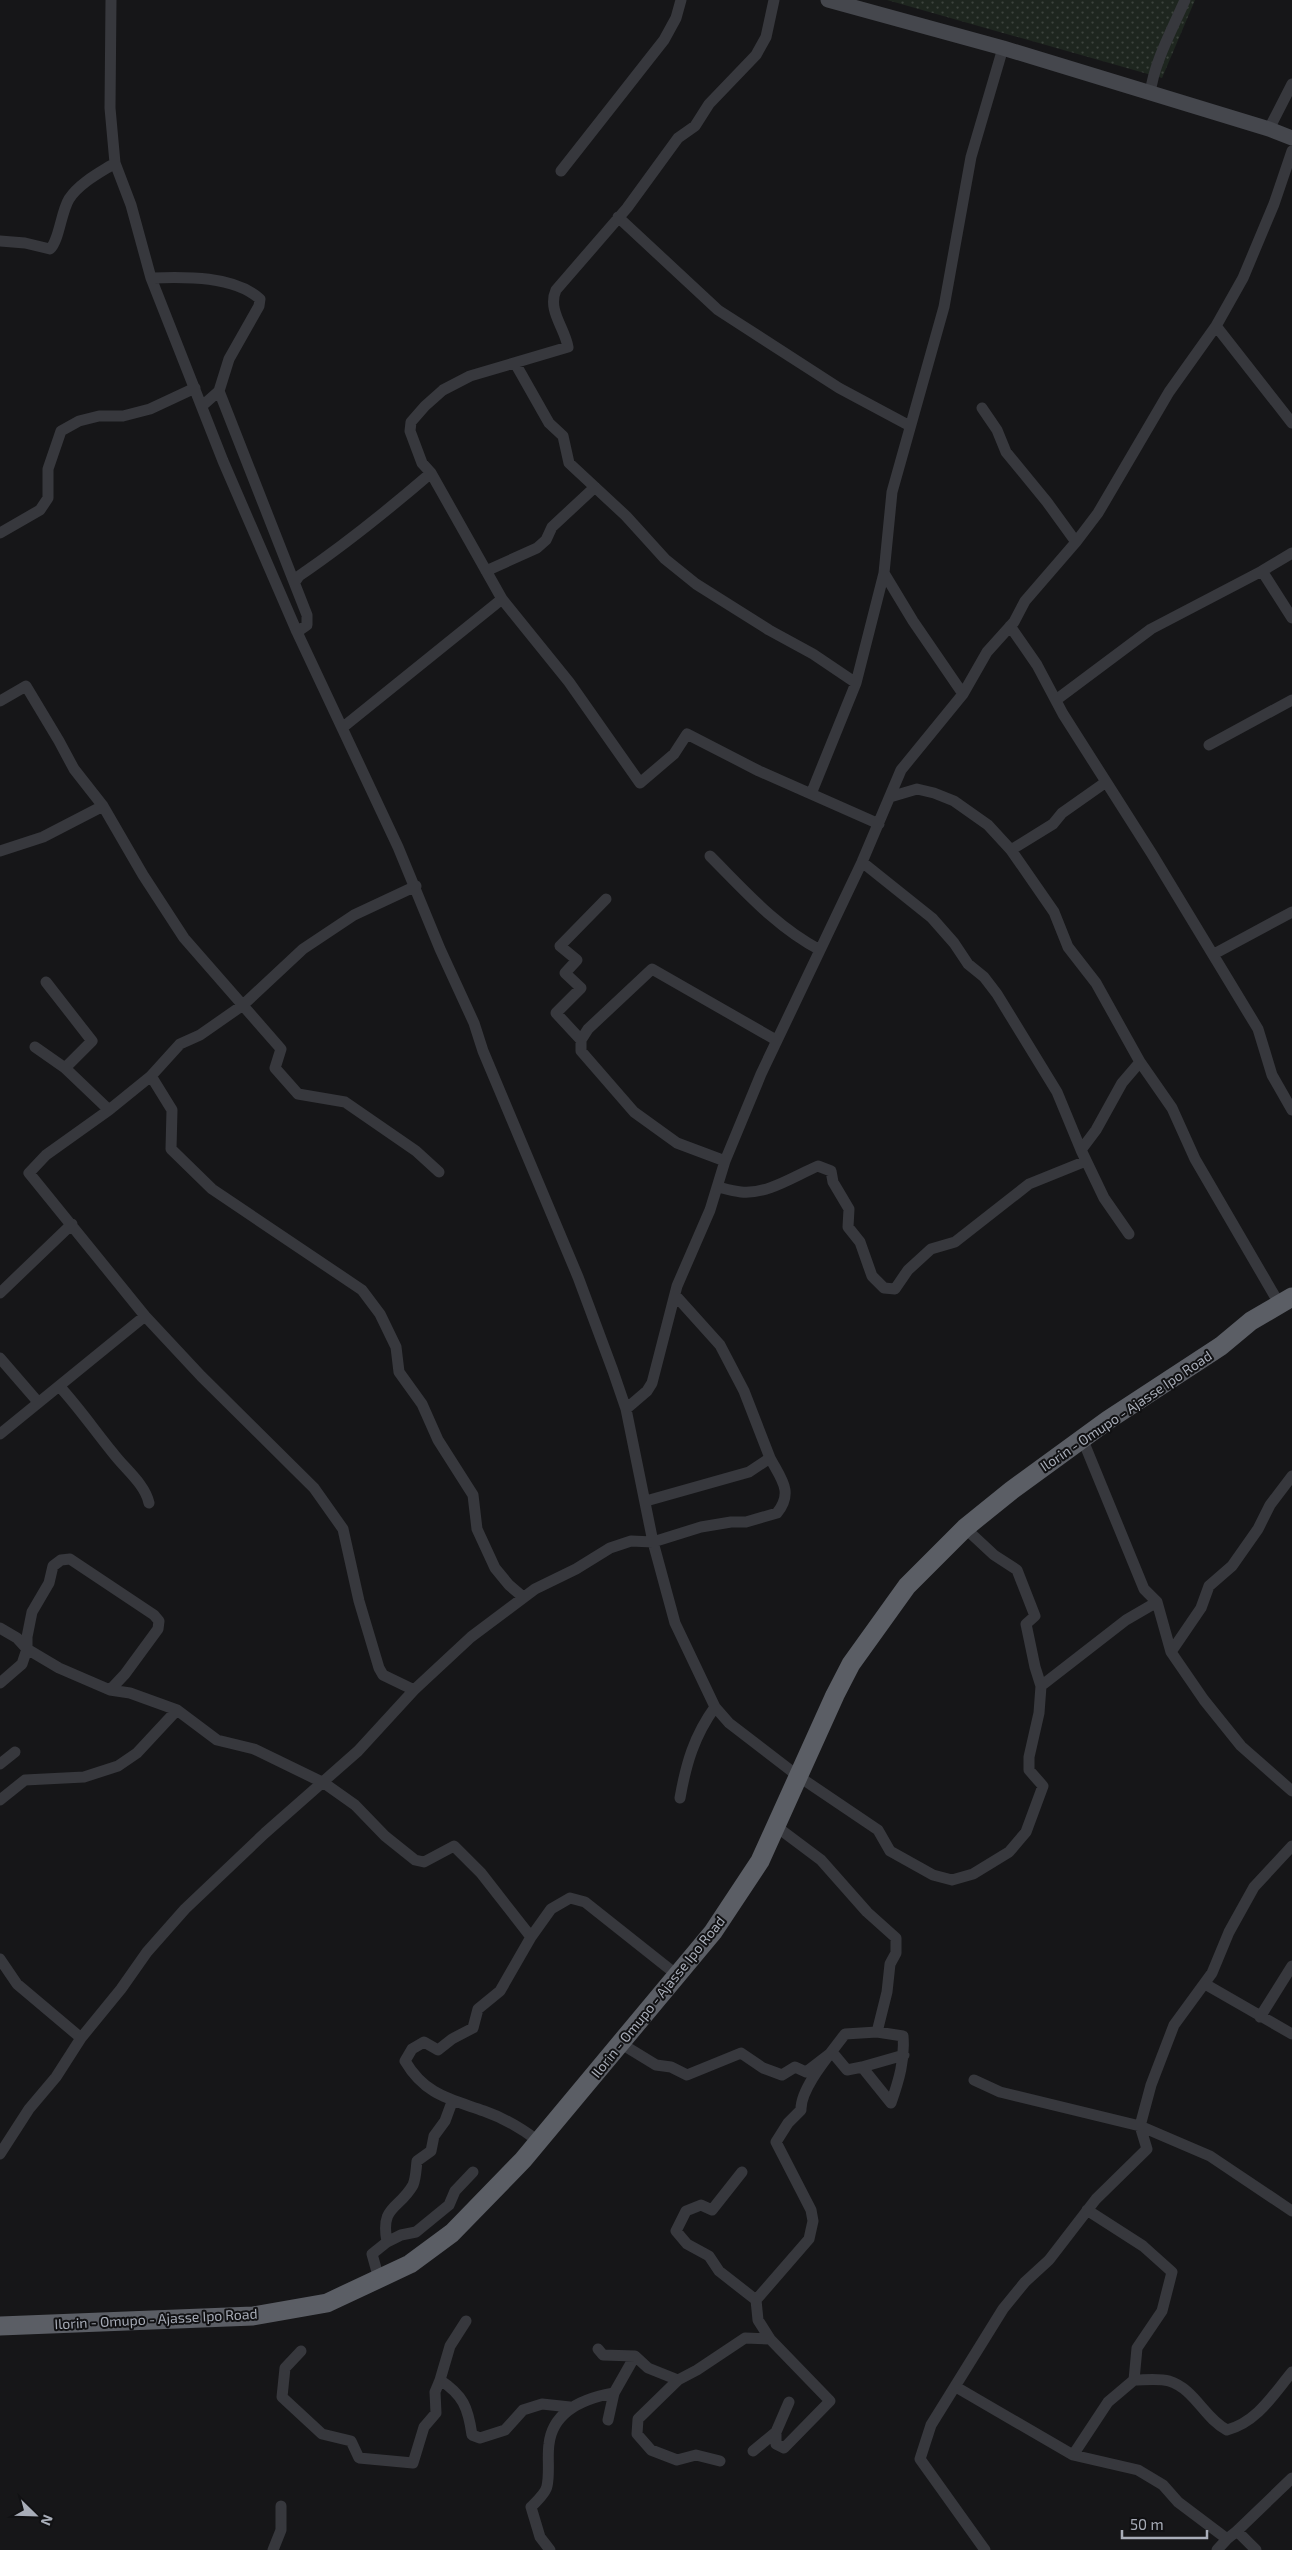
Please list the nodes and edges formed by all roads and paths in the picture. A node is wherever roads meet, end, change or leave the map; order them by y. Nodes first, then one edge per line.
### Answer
1 (111, 0) edge
2 (681, 0) edge
3 (774, 0) edge
4 (828, 0) edge
5 (1185, 0) edge
6 (1003, 48) junction
7 (1292, 84) edge
8 (1150, 94) junction
9 (1269, 129) junction
10 (1292, 138) edge
11 (1292, 151) edge
12 (115, 163) junction
13 (561, 171) dead end
14 (618, 217) junction
15 (0, 241) edge
16 (151, 278) junction
17 (1216, 326) junction
18 (515, 363) junction
19 (195, 388) junction
20 (218, 391) junction
21 (202, 406) junction
22 (982, 408) dead end
23 (1292, 423) edge
24 (910, 426) junction
25 (431, 473) junction
26 (595, 487) junction
27 (0, 533) edge
28 (1076, 542) junction
29 (1292, 552) edge
30 (486, 571) junction
31 (1262, 571) junction
32 (884, 573) junction
33 (295, 582) junction
34 (502, 599) junction
35 (1292, 618) edge
36 (1010, 626) junction
37 (297, 632) junction
38 (856, 683) junction
39 (963, 694) junction
40 (1056, 700) junction
41 (1292, 700) edge
42 (0, 701) edge
43 (342, 728) junction
44 (1209, 745) dead end
45 (1106, 782) junction
46 (811, 794) junction
47 (890, 797) junction
48 (103, 806) junction
49 (878, 824) junction
50 (1011, 850) junction
51 (0, 851) edge
52 (710, 856) dead end
53 (862, 862) junction
54 (416, 886) junction
55 (606, 899) dead end
56 (1292, 912) edge
57 (820, 950) junction
58 (1214, 954) junction
59 (46, 982) dead end
60 (243, 1005) junction
61 (581, 1040) junction
62 (776, 1040) junction
63 (35, 1047) dead end
64 (1140, 1062) junction
65 (65, 1068) junction
66 (151, 1076) junction
67 (109, 1110) junction
68 (1292, 1110) edge
69 (1083, 1156) junction
70 (725, 1161) junction
71 (439, 1172) dead end
72 (718, 1187) junction
73 (72, 1224) junction
74 (1128, 1234) dead end
75 (0, 1293) edge
76 (675, 1295) junction
77 (1286, 1301) edge
78 (145, 1316) junction
79 (0, 1358) edge
80 (60, 1387) junction
81 (38, 1402) junction
82 (626, 1409) junction
83 (0, 1434) edge
84 (1082, 1438) junction
85 (770, 1458) junction
86 (1292, 1476) edge
87 (646, 1501) junction
88 (149, 1503) dead end
89 (965, 1528) junction
90 (653, 1542) junction
91 (524, 1597) junction
92 (1156, 1602) junction
93 (0, 1628) edge
94 (27, 1650) junction
95 (1171, 1652) junction
96 (0, 1683) edge
97 (1042, 1686) junction
98 (110, 1690) junction
99 (414, 1690) junction
100 (714, 1707) junction
101 (177, 1710) junction
102 (15, 1752) dead end
103 (0, 1764) edge
104 (798, 1776) junction
105 (324, 1783) junction
106 (1292, 1791) edge
107 (680, 1798) dead end
108 (0, 1800) edge
109 (776, 1826) junction
110 (1292, 1846) edge
111 (531, 1937) junction
112 (0, 1959) edge
113 (1292, 1966) edge
114 (677, 1975) junction
115 (1204, 1984) junction
116 (1260, 2017) junction
117 (877, 2032) junction
118 (1292, 2034) edge
119 (81, 2038) junction
120 (620, 2043) junction
121 (832, 2052) junction
122 (904, 2054) junction
123 (862, 2067) junction
124 (974, 2080) dead end
125 (452, 2102) junction
126 (1140, 2126) junction
127 (538, 2141) junction
128 (0, 2154) edge
129 (473, 2172) dead end
130 (742, 2172) dead end
131 (1087, 2210) junction
132 (1292, 2211) edge
133 (387, 2242) junction
134 (379, 2279) junction
135 (756, 2300) junction
136 (466, 2321) dead end
137 (0, 2326) edge
138 (770, 2339) junction
139 (598, 2349) dead end
140 (301, 2351) dead end
141 (636, 2356) junction
142 (1292, 2372) edge
143 (440, 2380) junction
144 (678, 2380) junction
145 (1134, 2380) junction
146 (956, 2387) junction
147 (614, 2392) junction
148 (789, 2402) dead end
149 (570, 2407) junction
150 (608, 2420) dead end
151 (776, 2432) junction
152 (753, 2450) dead end
153 (1073, 2455) junction
154 (720, 2461) dead end
155 (1292, 2478) edge
156 (281, 2506) dead end
157 (1237, 2531) junction
158 (1227, 2539) junction
159 (273, 2550) edge
160 (550, 2550) edge
161 (985, 2550) edge
162 (1217, 2550) edge
163 (1256, 2550) edge

1 - 12 street
2 - 13 street
3 - 14 street
4 - 6 main road
5 - 8 street
6 - 8 main road
6 - 24 street
7 - 9 street
8 - 9 main road
9 - 10 main road
11 - 17 street
12 - 15 street
12 - 16 street
14 - 18 street
14 - 24 street
16 - 19 street
16 - 20 street
17 - 23 street
17 - 28 street
18 - 25 street
18 - 26 street
19 - 21 street
19 - 27 street
20 - 21 street
20 - 33 street
21 - 37 street
22 - 28 street
24 - 32 street
25 - 30 street
25 - 33 street
26 - 30 street
26 - 38 street
28 - 36 street
29 - 31 street
30 - 34 street
31 - 35 street
31 - 40 street
32 - 38 street
32 - 39 street
33 - 37 street
34 - 43 street
34 - 46 street
36 - 39 street
36 - 40 street
37 - 43 street
38 - 46 street
39 - 47 street
40 - 45 street
41 - 44 street
42 - 48 street
43 - 54 street
45 - 50 street
45 - 58 street
46 - 49 street
47 - 49 street
47 - 50 street
48 - 51 street
48 - 60 street
49 - 53 street
50 - 64 street
52 - 57 street
53 - 57 street
53 - 69 street
54 - 60 street
54 - 82 street
55 - 61 street
56 - 58 street
57 - 62 street
58 - 68 street
59 - 65 street
60 - 66 street
60 - 71 street
61 - 62 street
61 - 70 street
62 - 70 street
63 - 65 street
64 - 69 street
64 - 77 street
65 - 67 street
66 - 67 street
66 - 91 street
67 - 73 street
69 - 72 street
69 - 74 street
70 - 72 street
72 - 76 street
73 - 75 street
73 - 78 street
76 - 82 street
76 - 85 street
77 - 84 highway, Ilorin - Omupo - Ajasse Ipo Road
78 - 80 street
78 - 99 street
79 - 81 street
80 - 81 street
80 - 88 street
81 - 83 street
82 - 87 street
84 - 89 highway, Ilorin - Omupo - Ajasse Ipo Road
84 - 92 street
85 - 87 street
85 - 90 street
86 - 95 street
87 - 90 street
89 - 97 street
89 - 104 highway, Ilorin - Omupo - Ajasse Ipo Road
90 - 91 street
90 - 100 street
91 - 99 street
92 - 95 street
92 - 97 street
93 - 94 street
94 - 96 street
94 - 98 street
94 - 98 street
95 - 106 street
97 - 104 street
98 - 101 street
99 - 105 street
100 - 104 street
100 - 107 street
101 - 105 street
101 - 108 street
102 - 103 street
104 - 109 highway, Ilorin - Omupo - Ajasse Ipo Road
105 - 111 street
105 - 119 street
109 - 114 highway, Ilorin - Omupo - Ajasse Ipo Road
109 - 117 street
110 - 115 street
111 - 114 street
111 - 125 street
112 - 119 street
113 - 116 street
114 - 120 highway, Ilorin - Omupo - Ajasse Ipo Road
115 - 116 street
115 - 126 street
116 - 118 street
117 - 121 street
117 - 122 street
119 - 128 street
120 - 121 street
120 - 127 highway, Ilorin - Omupo - Ajasse Ipo Road
121 - 123 street
121 - 135 street
122 - 123 street
122 - 123 street
124 - 126 street
125 - 127 street
125 - 133 street
126 - 131 street
126 - 132 street
127 - 134 highway, Ilorin - Omupo - Ajasse Ipo Road
129 - 133 street
130 - 135 street
131 - 145 street
131 - 146 street
133 - 134 street
134 - 137 highway, Ilorin - Omupo - Ajasse Ipo Road
135 - 138 street
136 - 143 street
138 - 144 street
138 - 151 street
139 - 141 street
140 - 143 street
141 - 144 street
141 - 147 street
142 - 145 street
143 - 149 street
144 - 154 street
145 - 153 street
146 - 153 street
146 - 161 street
147 - 149 street
147 - 150 street
148 - 151 street
149 - 160 street
151 - 152 street
153 - 158 street
155 - 157 street
156 - 159 street
157 - 158 street
157 - 163 street
158 - 162 street

